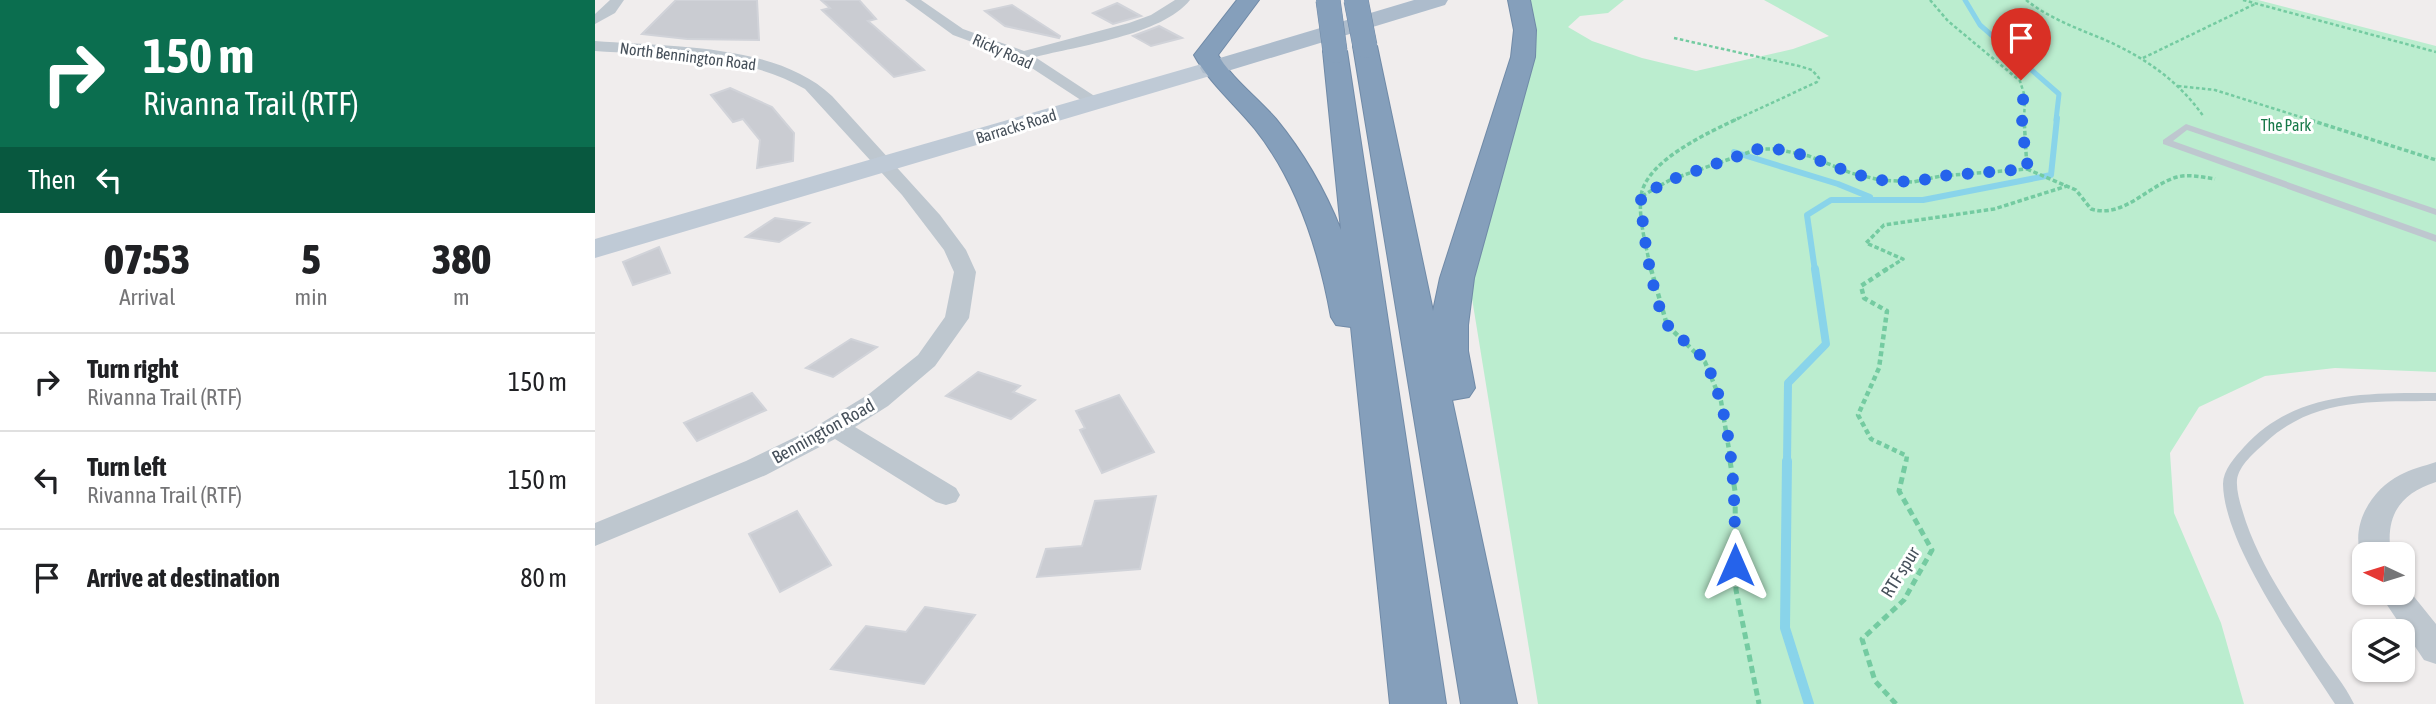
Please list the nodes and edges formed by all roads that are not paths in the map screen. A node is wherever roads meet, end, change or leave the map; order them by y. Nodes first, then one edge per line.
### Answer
1 (617, 0) edge
2 (912, 0) edge
3 (1183, 0) edge
4 (1248, 0) edge
5 (1397, 0) edge
6 (1437, 0) edge
7 (1519, 0) edge
8 (595, 20) edge
9 (1343, 20) edge
10 (595, 46) edge
11 (1023, 56) junction
12 (1209, 62) junction
13 (1085, 98) junction
14 (2200, 131) joint
15 (879, 160) junction
16 (2436, 212) edge
17 (595, 232) edge
18 (2436, 239) edge
19 (595, 249) edge
20 (2436, 397) edge
21 (1382, 419) junction
22 (837, 428) junction
23 (2436, 472) edge
24 (1451, 494) junction
25 (946, 495) dead end
26 (595, 535) edge
27 (2375, 542) edge
28 (2404, 606) edge
29 (2436, 650) edge
30 (1418, 704) edge
31 (1489, 704) edge
32 (2345, 704) edge

1 - 8 street
2 - 11 street, Ricky Road
3 - 11 street
4 - 12 highway
5 - 9 main road, Barracks Road
6 - 9 main road, Barracks Road
7 - 24 highway
9 - 12 main road, Barracks Road
9 - 21 highway
9 - 24 highway
10 - 15 street, North Bennington Road
11 - 13 street, Ricky Road
12 - 13 main road, Barracks Road
12 - 21 highway
13 - 15 main road, Barracks Road
14 - 16 lane
14 - 18 lane
15 - 17 main road, Barracks Road
15 - 19 main road, Barracks Road
15 - 22 street, Bennington Road
20 - 32 lane
21 - 30 highway
22 - 25 street
22 - 26 street, Bennington Road
23 - 27 street
24 - 31 highway
28 - 29 street

